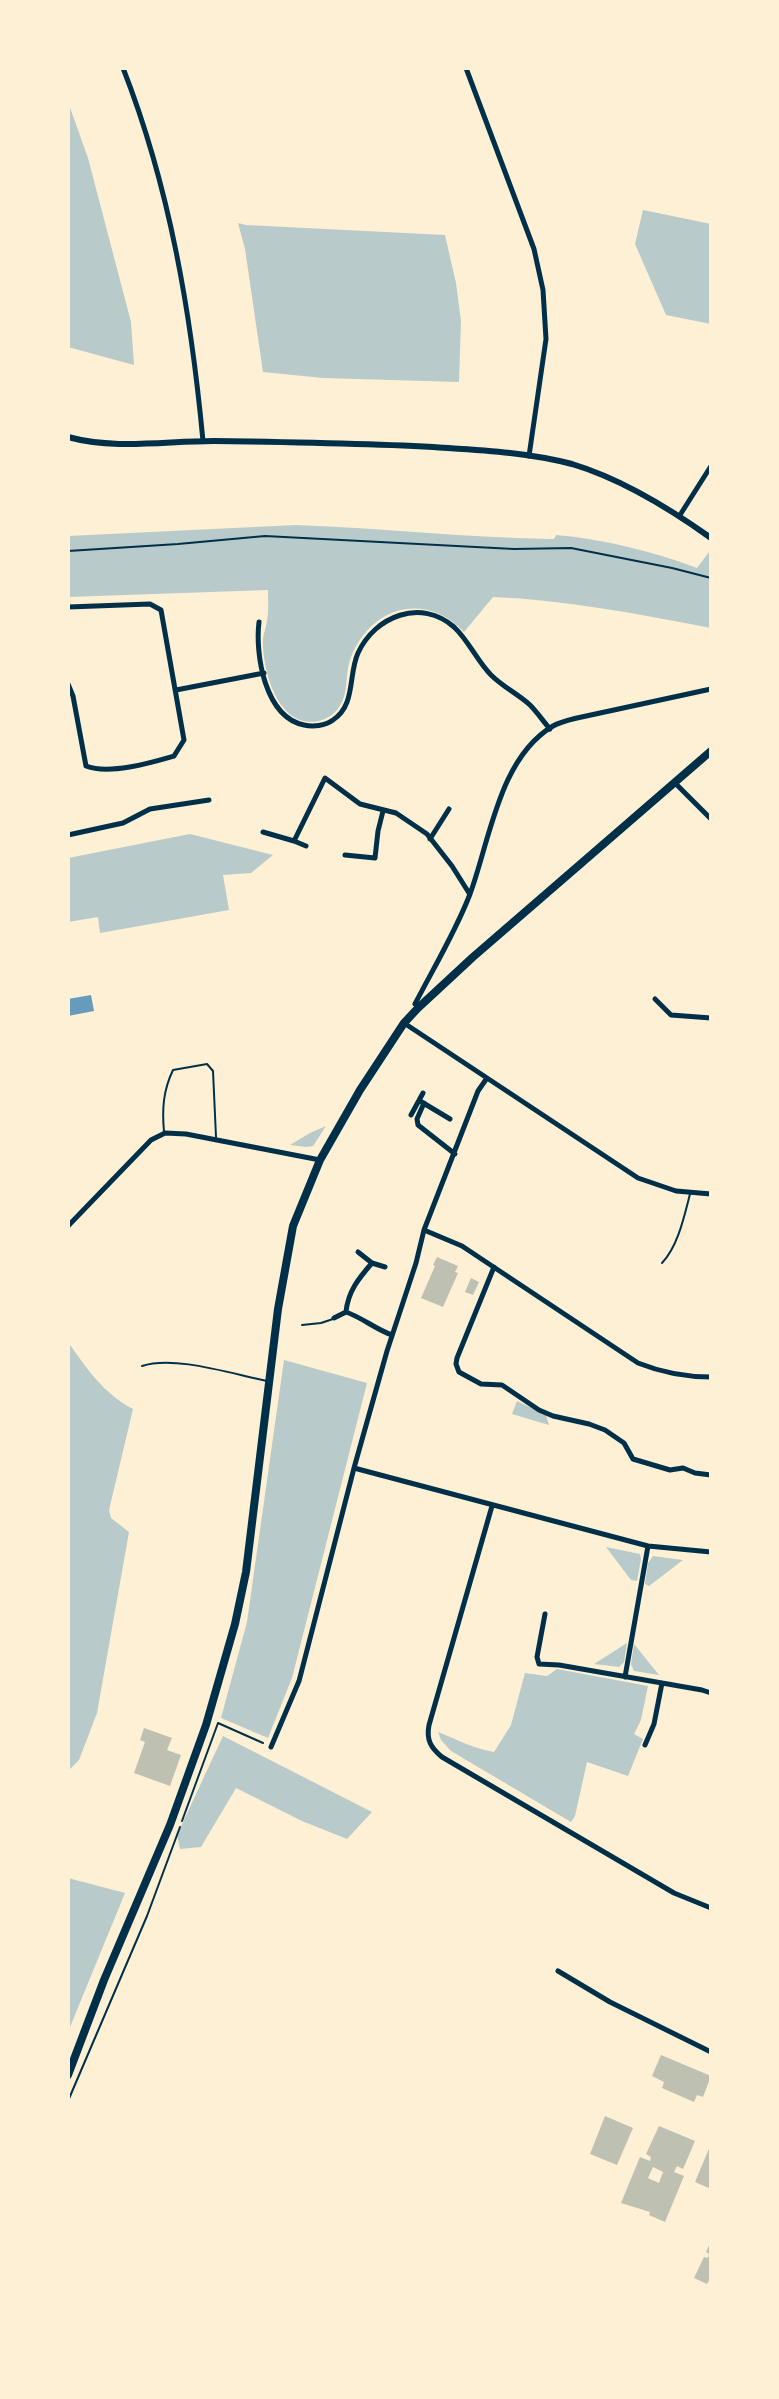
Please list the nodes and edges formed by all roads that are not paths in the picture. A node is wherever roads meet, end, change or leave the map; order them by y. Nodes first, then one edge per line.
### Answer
1 (123, 68) edge
2 (466, 68) edge
3 (68, 437) edge
4 (203, 441) junction
5 (529, 456) junction
6 (711, 466) edge
7 (680, 515) junction
8 (711, 538) edge
9 (68, 607) edge
10 (259, 622) dead end
11 (264, 673) junction
12 (68, 684) edge
13 (711, 689) edge
14 (176, 690) junction
15 (70, 696) edge
16 (550, 729) junction
17 (711, 751) edge
18 (674, 783) junction
19 (209, 800) dead end
20 (449, 809) dead end
21 (383, 811) junction
22 (711, 819) edge
23 (263, 832) dead end
24 (68, 835) edge
25 (430, 839) junction
26 (294, 841) junction
27 (306, 846) dead end
28 (345, 855) dead end
29 (470, 894) junction
30 (655, 999) dead end
31 (415, 1004) dead end
32 (711, 1018) edge
33 (404, 1023) junction
34 (487, 1078) junction
35 (423, 1093) dead end
36 (422, 1102) junction
37 (411, 1115) dead end
38 (450, 1119) dead end
39 (165, 1133) junction
40 (216, 1140) junction
41 (455, 1154) junction
42 (320, 1160) junction
43 (690, 1193) junction
44 (711, 1194) edge
45 (68, 1226) edge
46 (424, 1230) junction
47 (358, 1252) dead end
48 (372, 1263) junction
49 (662, 1263) dead end
50 (385, 1267) dead end
51 (494, 1267) junction
52 (346, 1312) junction
53 (334, 1318) joint
54 (302, 1325) dead end
55 (392, 1335) junction
56 (142, 1366) dead end
57 (711, 1377) edge
58 (268, 1381) junction
59 (354, 1468) junction
60 (711, 1475) edge
61 (492, 1506) junction
62 (648, 1546) junction
63 (711, 1552) edge
64 (545, 1614) dead end
65 (625, 1677) junction
66 (662, 1683) junction
67 (711, 1693) edge
68 (645, 1745) dead end
69 (271, 1747) road end
70 (711, 1908) edge
71 (558, 1971) dead end
72 (711, 2052) edge
73 (68, 2075) edge

1 - 4 street
2 - 5 street
3 - 4 street
4 - 5 street
5 - 7 street
6 - 7 street
7 - 8 street
9 - 14 street
10 - 11 street
11 - 14 street
11 - 16 street
12 - 15 street
13 - 16 street
14 - 15 street
16 - 29 street
17 - 18 main road
18 - 22 street
18 - 33 main road
19 - 24 street
20 - 25 street
21 - 25 street
21 - 26 street
21 - 28 street
23 - 26 street
25 - 29 street
26 - 27 street
29 - 31 street
30 - 32 street
33 - 34 street
33 - 42 main road
34 - 41 street
34 - 43 street
35 - 36 street
36 - 37 street
36 - 38 street
36 - 41 street
39 - 40 street
39 - 40 lane
39 - 45 street
40 - 42 street
41 - 46 street
42 - 58 main road
43 - 44 street
43 - 49 lane
46 - 51 street
46 - 55 street
47 - 48 street
48 - 50 street
48 - 52 street
51 - 57 street
51 - 60 street
52 - 53 street
52 - 55 street
53 - 54 lane
55 - 59 street
56 - 58 lane
58 - 73 main road
59 - 61 street
59 - 69 street
61 - 62 street
61 - 70 street
62 - 63 street
62 - 65 street
64 - 65 street
65 - 66 street
66 - 67 street
66 - 68 street
71 - 72 street

